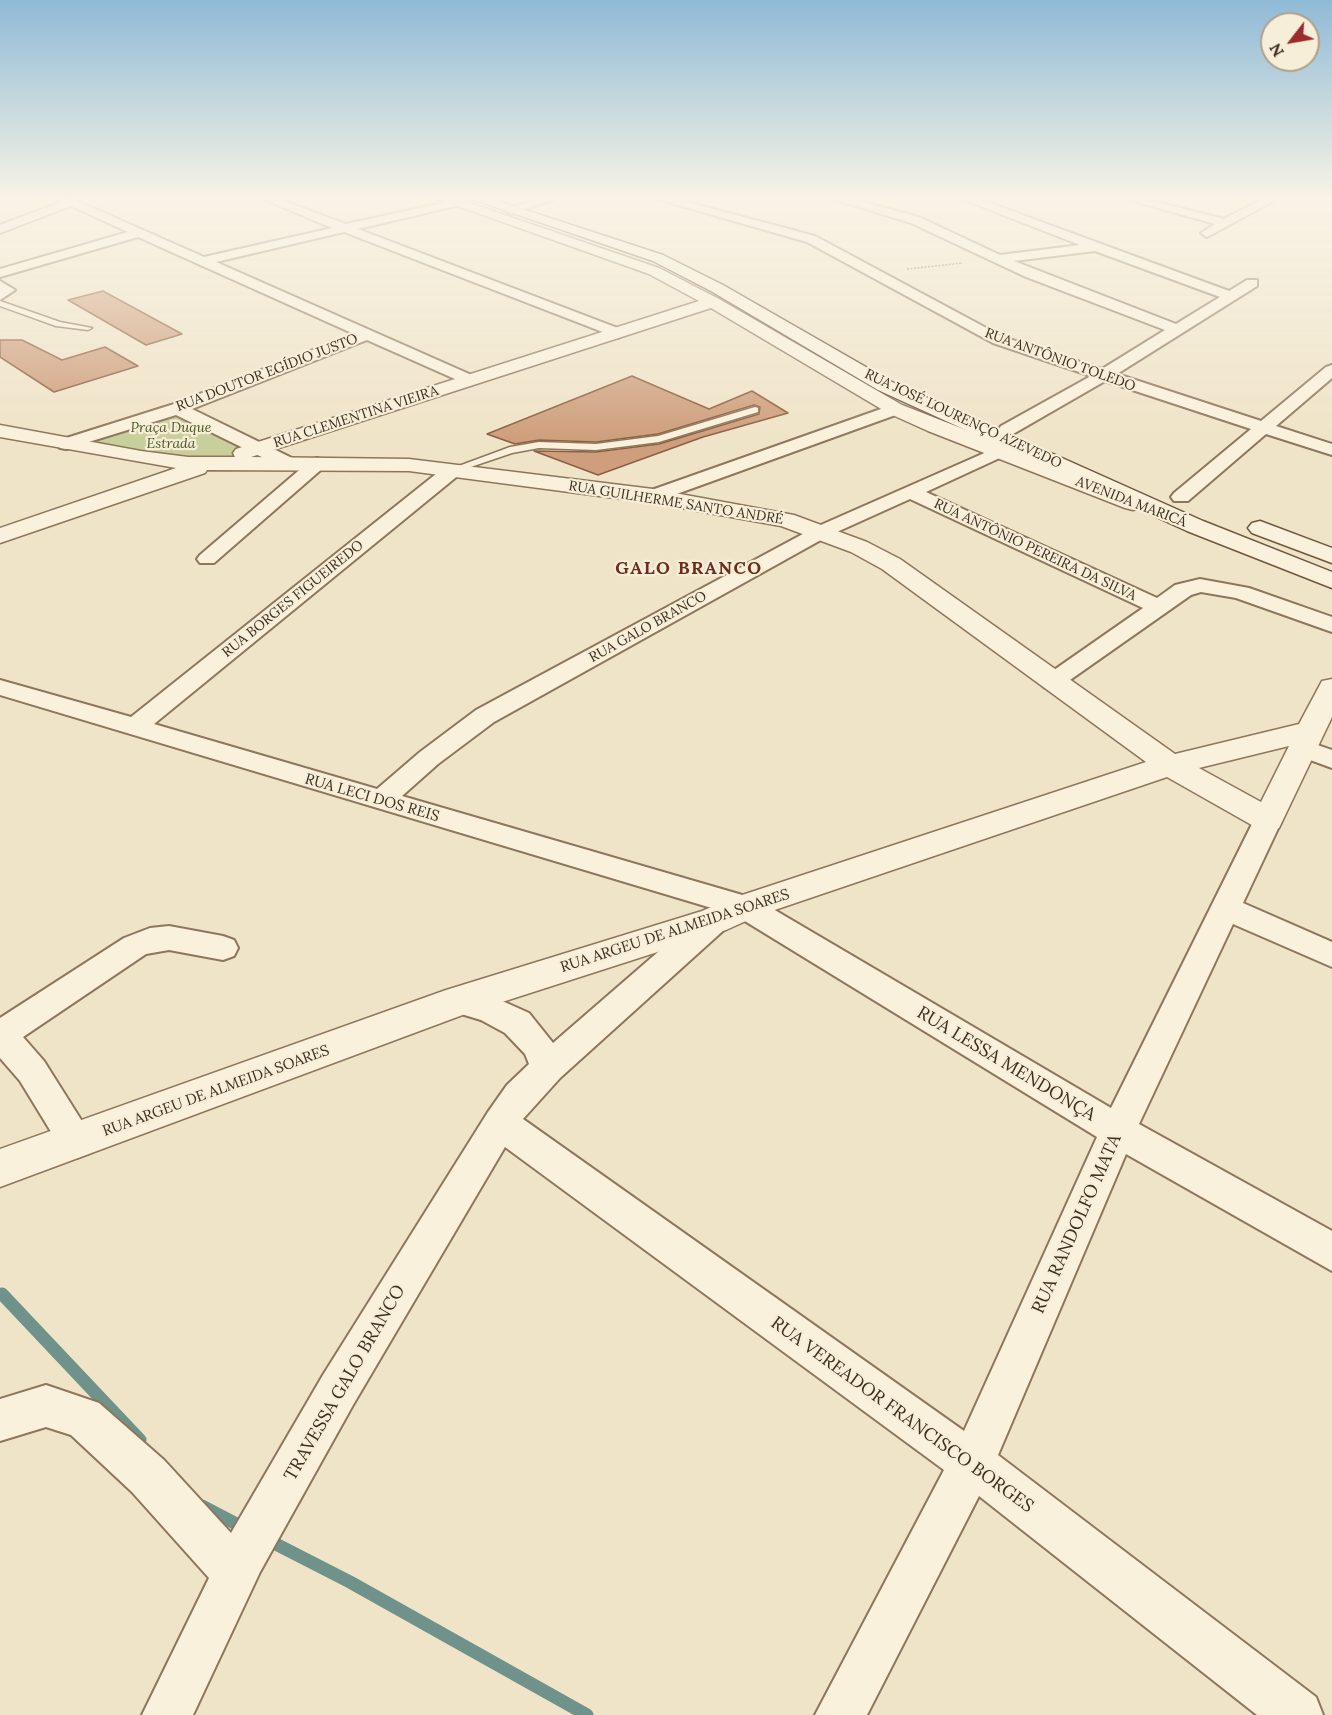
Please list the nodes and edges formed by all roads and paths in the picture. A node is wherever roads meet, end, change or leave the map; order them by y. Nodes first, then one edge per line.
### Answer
1 (242, 279) edge
2 (477, 279) edge
3 (671, 279) edge
4 (699, 279) edge
5 (887, 279) edge
6 (1047, 279) edge
7 (1185, 279) edge
8 (1252, 283) dead end
9 (0, 285) edge
10 (0, 296) edge
11 (1230, 296) junction
12 (713, 302) junction
13 (0, 303) edge
14 (88, 328) dead end
15 (1178, 330) junction
16 (618, 333) junction
17 (365, 335) junction
18 (1332, 370) edge
19 (859, 371) junction
20 (1102, 376) junction
21 (470, 380) junction
22 (177, 409) junction
23 (895, 409) junction
24 (754, 410) dead end
25 (1264, 428) junction
26 (1007, 430) junction
27 (0, 431) edge
28 (66, 444) junction
29 (260, 448) junction
30 (1332, 450) edge
31 (998, 452) junction
32 (212, 463) junction
33 (288, 463) junction
34 (317, 464) junction
35 (453, 470) junction
36 (911, 492) junction
37 (653, 496) junction
38 (1181, 497) junction
39 (1195, 526) junction
40 (821, 532) junction
41 (0, 536) edge
42 (1332, 556) edge
43 (207, 559) dead end
44 (1332, 581) edge
45 (1159, 607) junction
46 (1332, 625) edge
47 (1052, 682) junction
48 (0, 687) edge
49 (1332, 687) edge
50 (133, 728) junction
51 (1307, 739) junction
52 (1332, 759) edge
53 (1170, 765) junction
54 (380, 801) junction
55 (1268, 820) junction
56 (1226, 908) junction
57 (730, 914) junction
58 (223, 948) dead end
59 (1332, 955) edge
60 (459, 1001) junction
61 (1, 1035) edge
62 (549, 1068) junction
63 (500, 1123) junction
64 (1119, 1131) junction
65 (77, 1142) junction
66 (0, 1168) edge
67 (1332, 1252) edge
68 (0, 1420) edge
69 (972, 1463) junction
70 (240, 1565) junction
71 (167, 1715) edge
72 (840, 1715) edge
73 (1298, 1715) edge

1 - 17 street
2 - 16 street
3 - 12 street, AVENIDA MARICÁ
4 - 19 street
5 - 20 street, RUA ANTÔNIO TOLEDO
6 - 15 street
7 - 11 street
8 - 11 street
9 - 10 street
11 - 15 street
12 - 16 street, RUA CLEMENTINA VIEIRA
12 - 23 street, AVENIDA MARICÁ
13 - 14 lane
15 - 20 street
16 - 21 street, RUA CLEMENTINA VIEIRA
17 - 21 street
17 - 22 street, RUA DOUTOR EGÍDIO JUSTO
18 - 25 street
19 - 26 street, RUA JOSÉ LOURENÇO AZEVEDO
19 - 39 street, RUA JOSÉ LOURENÇO AZEVEDO
20 - 25 street, RUA ANTÔNIO TOLEDO
20 - 26 street
21 - 29 street, RUA CLEMENTINA VIEIRA
22 - 28 street, RUA DOUTOR EGÍDIO JUSTO
22 - 29 street
23 - 31 street, AVENIDA MARICÁ
23 - 37 street
24 - 35 lane
25 - 30 street, RUA ANTÔNIO TOLEDO
25 - 38 street
26 - 38 street, RUA JOSÉ LOURENÇO AZEVEDO
27 - 28 street, RUA GUILHERME SANTO ANDRÉ
28 - 32 street, RUA GUILHERME SANTO ANDRÉ
29 - 32 street, RUA CLEMENTINA VIEIRA
29 - 33 street
31 - 36 street, RUA GALO BRANCO
31 - 39 street, AVENIDA MARICÁ
32 - 33 street, RUA GUILHERME SANTO ANDRÉ
32 - 41 street, RUA CLEMENTINA VIEIRA
33 - 34 street, RUA GUILHERME SANTO ANDRÉ
34 - 35 street, RUA GUILHERME SANTO ANDRÉ
34 - 43 street
35 - 37 street, RUA GUILHERME SANTO ANDRÉ
35 - 50 street, RUA BORGES FIGUEIREDO
36 - 40 street, RUA GALO BRANCO
36 - 45 street, RUA ANTÔNIO PEREIRA DA SILVA
37 - 40 street, RUA GUILHERME SANTO ANDRÉ
38 - 42 street, RUA JOSÉ LOURENÇO AZEVEDO
39 - 44 street, RUA JOSÉ LOURENÇO AZEVEDO
40 - 47 street, RUA GUILHERME SANTO ANDRÉ
40 - 54 street, RUA GALO BRANCO
45 - 46 street
45 - 47 street
47 - 53 street, RUA GUILHERME SANTO ANDRÉ
48 - 50 street, RUA LECI DOS REIS
49 - 51 street
50 - 54 street, RUA LECI DOS REIS
51 - 52 street
51 - 53 street, RUA ARGEU DE ALMEIDA SOARES
51 - 55 street, RUA RANDOLFO MATA
53 - 55 street, RUA GUILHERME SANTO ANDRÉ
53 - 57 street, RUA ARGEU DE ALMEIDA SOARES
54 - 57 street, RUA LECI DOS REIS
55 - 56 street, RUA RANDOLFO MATA
56 - 59 street
56 - 64 street, RUA RANDOLFO MATA
57 - 60 street, RUA ARGEU DE ALMEIDA SOARES
57 - 62 street, TRAVESSA GALO BRANCO
57 - 64 street, RUA LESSA MENDONÇA
58 - 61 street
60 - 62 street
60 - 65 street, RUA ARGEU DE ALMEIDA SOARES
61 - 65 street
62 - 63 street, TRAVESSA GALO BRANCO
63 - 69 street, RUA VEREADOR FRANCISCO BORGES
63 - 70 street, TRAVESSA GALO BRANCO
64 - 67 street, RUA LESSA MENDONÇA
64 - 69 street, RUA RANDOLFO MATA
65 - 66 street, RUA ARGEU DE ALMEIDA SOARES
68 - 70 street
69 - 72 street, RUA RANDOLFO MATA
69 - 73 street, RUA VEREADOR FRANCISCO BORGES
70 - 71 street, TRAVESSA GALO BRANCO

